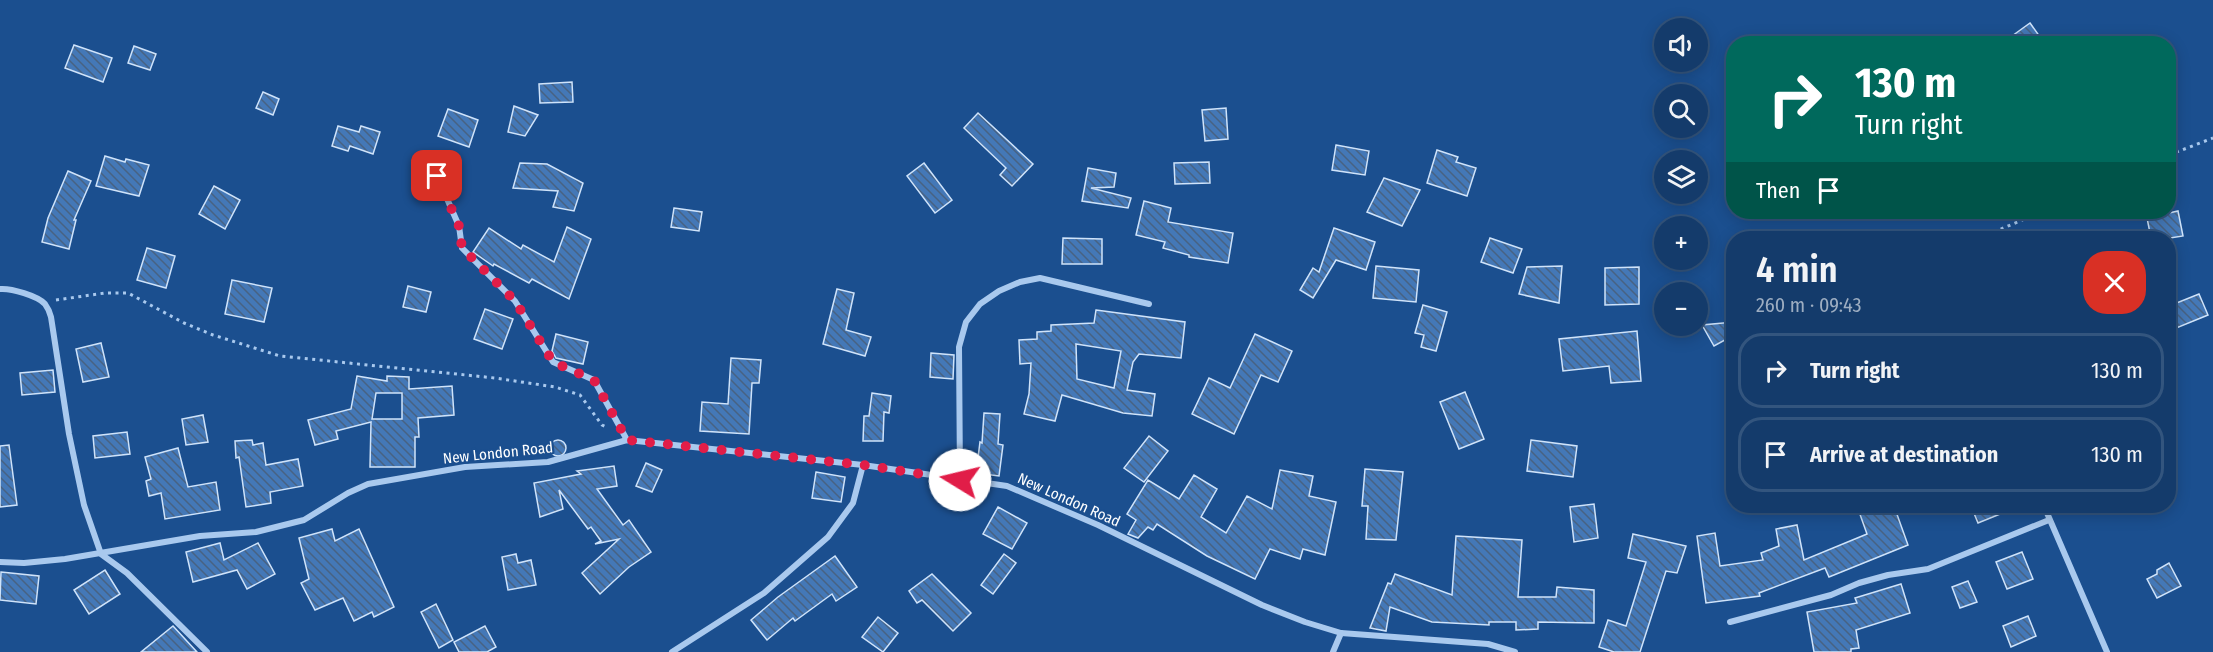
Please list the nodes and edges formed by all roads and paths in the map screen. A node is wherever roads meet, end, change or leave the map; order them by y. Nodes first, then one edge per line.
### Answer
1 (2213, 138) edge
2 (2176, 152) edge
3 (437, 176) dead end
4 (2025, 219) edge
5 (1996, 231) edge
6 (0, 289) edge
7 (44, 302) junction
8 (1149, 304) dead end
9 (627, 440) junction
10 (863, 465) junction
11 (960, 480) junction
12 (2046, 513) edge
13 (2049, 520) junction
14 (101, 554) junction
15 (0, 562) edge
16 (1730, 622) dead end
17 (1341, 633) junction
18 (207, 652) edge
19 (672, 652) edge
20 (1333, 652) edge
21 (1515, 652) edge
22 (2107, 652) edge

1 - 2 path
3 - 9 street
4 - 5 path
6 - 7 street
7 - 9 path
7 - 14 street
8 - 11 street
9 - 10 street, New London Road
9 - 14 street, New London Road
10 - 11 street, New London Road
10 - 19 street
11 - 17 street, New London Road
12 - 13 street
13 - 16 street
13 - 22 street
14 - 15 street, New London Road
14 - 18 street
17 - 20 street
17 - 21 street, New London Road

